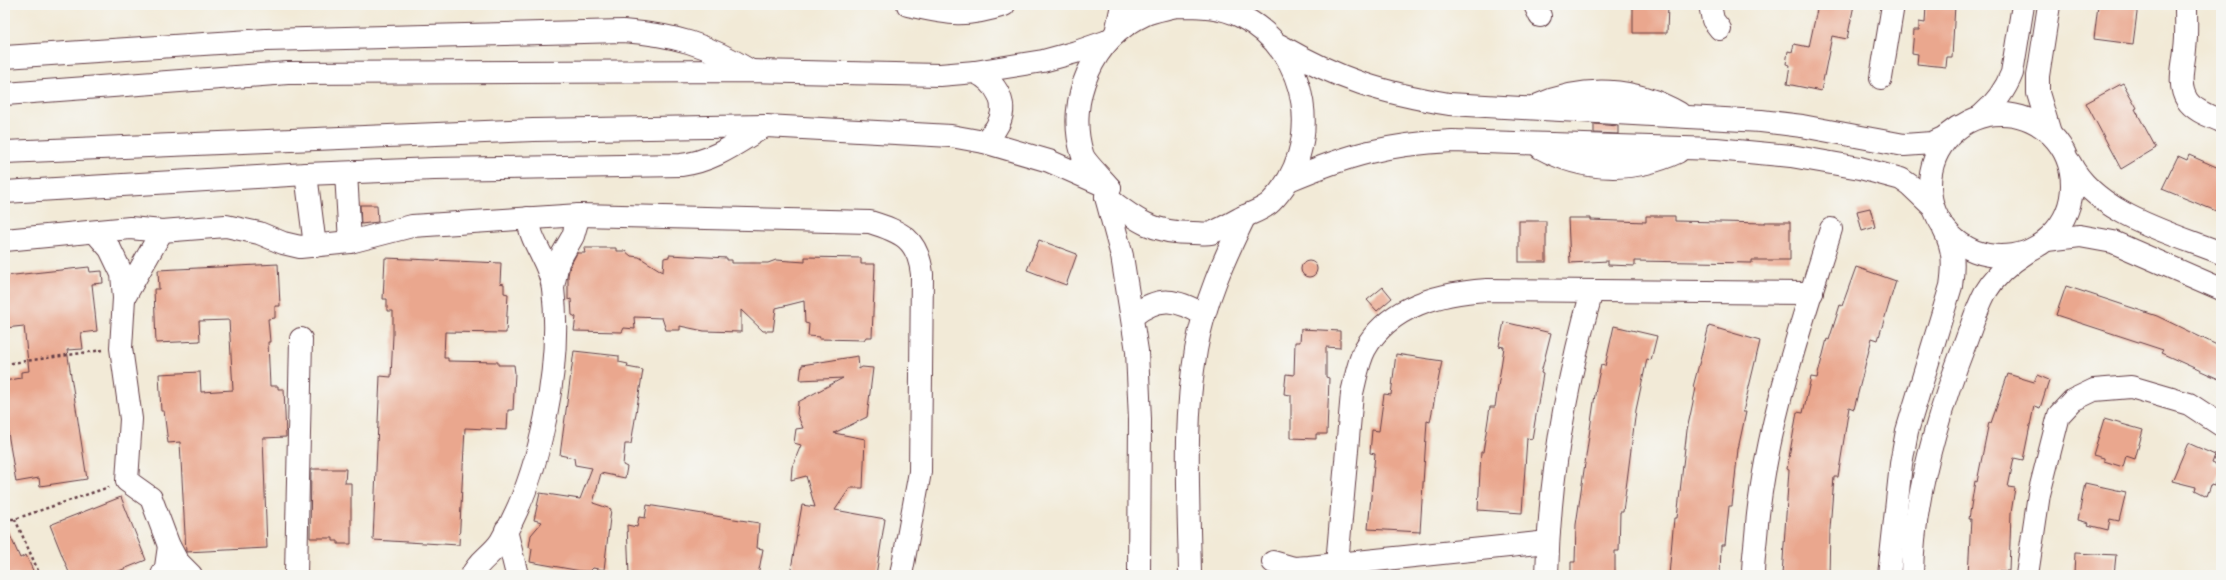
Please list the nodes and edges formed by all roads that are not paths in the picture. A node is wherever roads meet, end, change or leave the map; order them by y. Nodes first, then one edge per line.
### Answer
1 (908, 5) edge
2 (1004, 5) edge
3 (1122, 5) edge
4 (1252, 5) edge
5 (1710, 5) edge
6 (1893, 5) edge
7 (2023, 5) edge
8 (2049, 5) edge
9 (2186, 5) edge
10 (1720, 29) dead end
11 (1112, 37) junction
12 (1273, 40) junction
13 (5, 57) edge
14 (751, 71) junction
15 (975, 72) junction
16 (1881, 78) dead end
17 (5, 94) edge
18 (1530, 109) junction
19 (1562, 110) junction
20 (1663, 116) junction
21 (1981, 116) junction
22 (1687, 117) junction
23 (2221, 121) edge
24 (766, 126) junction
25 (1958, 127) junction
26 (2050, 133) junction
27 (984, 142) junction
28 (1533, 144) junction
29 (1562, 145) junction
30 (1663, 148) junction
31 (1687, 148) junction
32 (5, 152) edge
33 (2065, 153) junction
34 (346, 173) junction
35 (306, 174) junction
36 (1289, 180) junction
37 (5, 192) edge
38 (1108, 193) junction
39 (579, 215) junction
40 (1245, 216) junction
41 (1938, 216) junction
42 (528, 218) junction
43 (1831, 229) dead end
44 (162, 231) junction
45 (95, 232) junction
46 (5, 240) edge
47 (350, 242) junction
48 (2039, 245) junction
49 (314, 246) junction
50 (2221, 254) edge
51 (553, 287) junction
52 (2221, 289) edge
53 (1592, 291) junction
54 (1812, 293) junction
55 (124, 298) junction
56 (1204, 315) junction
57 (1133, 316) junction
58 (301, 339) dead end
59 (2221, 425) edge
60 (506, 530) junction
61 (1548, 542) junction
62 (169, 546) junction
63 (1273, 562) dead end
64 (1337, 564) junction
65 (162, 575) edge
66 (191, 575) edge
67 (298, 575) edge
68 (472, 575) edge
69 (517, 575) edge
70 (901, 575) edge
71 (1139, 575) edge
72 (1190, 575) edge
73 (1547, 575) edge
74 (1754, 575) edge
75 (1889, 575) edge
76 (1912, 575) edge
77 (2027, 575) edge

1 - 2 street
3 - 11 street
4 - 12 street
5 - 10 street
6 - 16 street
7 - 21 street
8 - 26 street
9 - 23 street
11 - 12 street
11 - 15 street
11 - 38 street
12 - 18 street
12 - 36 street
13 - 14 street
14 - 15 street
14 - 17 street
15 - 27 street
18 - 19 street
18 - 22 street
19 - 20 street
19 - 29 street
20 - 22 street
20 - 30 street
21 - 25 street
21 - 26 street
22 - 25 street
24 - 27 street
24 - 32 street
24 - 34 street
25 - 41 street
26 - 33 street
27 - 38 street
28 - 29 street
28 - 31 street
28 - 36 street
29 - 30 street
30 - 31 street
31 - 41 street
33 - 48 street
33 - 50 street
34 - 35 street
34 - 47 street
35 - 37 street
35 - 49 street
36 - 40 street
38 - 40 street
38 - 57 street
39 - 42 street
39 - 51 street
39 - 70 street
40 - 56 street
41 - 48 street
41 - 75 street
42 - 47 street
42 - 51 street
43 - 54 street
44 - 45 street
44 - 49 street
44 - 55 street
45 - 46 street
45 - 55 street
47 - 49 street
48 - 52 street
48 - 76 street
51 - 60 street
53 - 54 street
53 - 61 street
53 - 64 street
54 - 74 street
55 - 62 street
56 - 57 street
56 - 72 street
57 - 71 street
58 - 67 street
59 - 77 street
60 - 68 street
60 - 69 street
61 - 64 street
61 - 73 street
62 - 65 street
62 - 66 street
63 - 64 street

